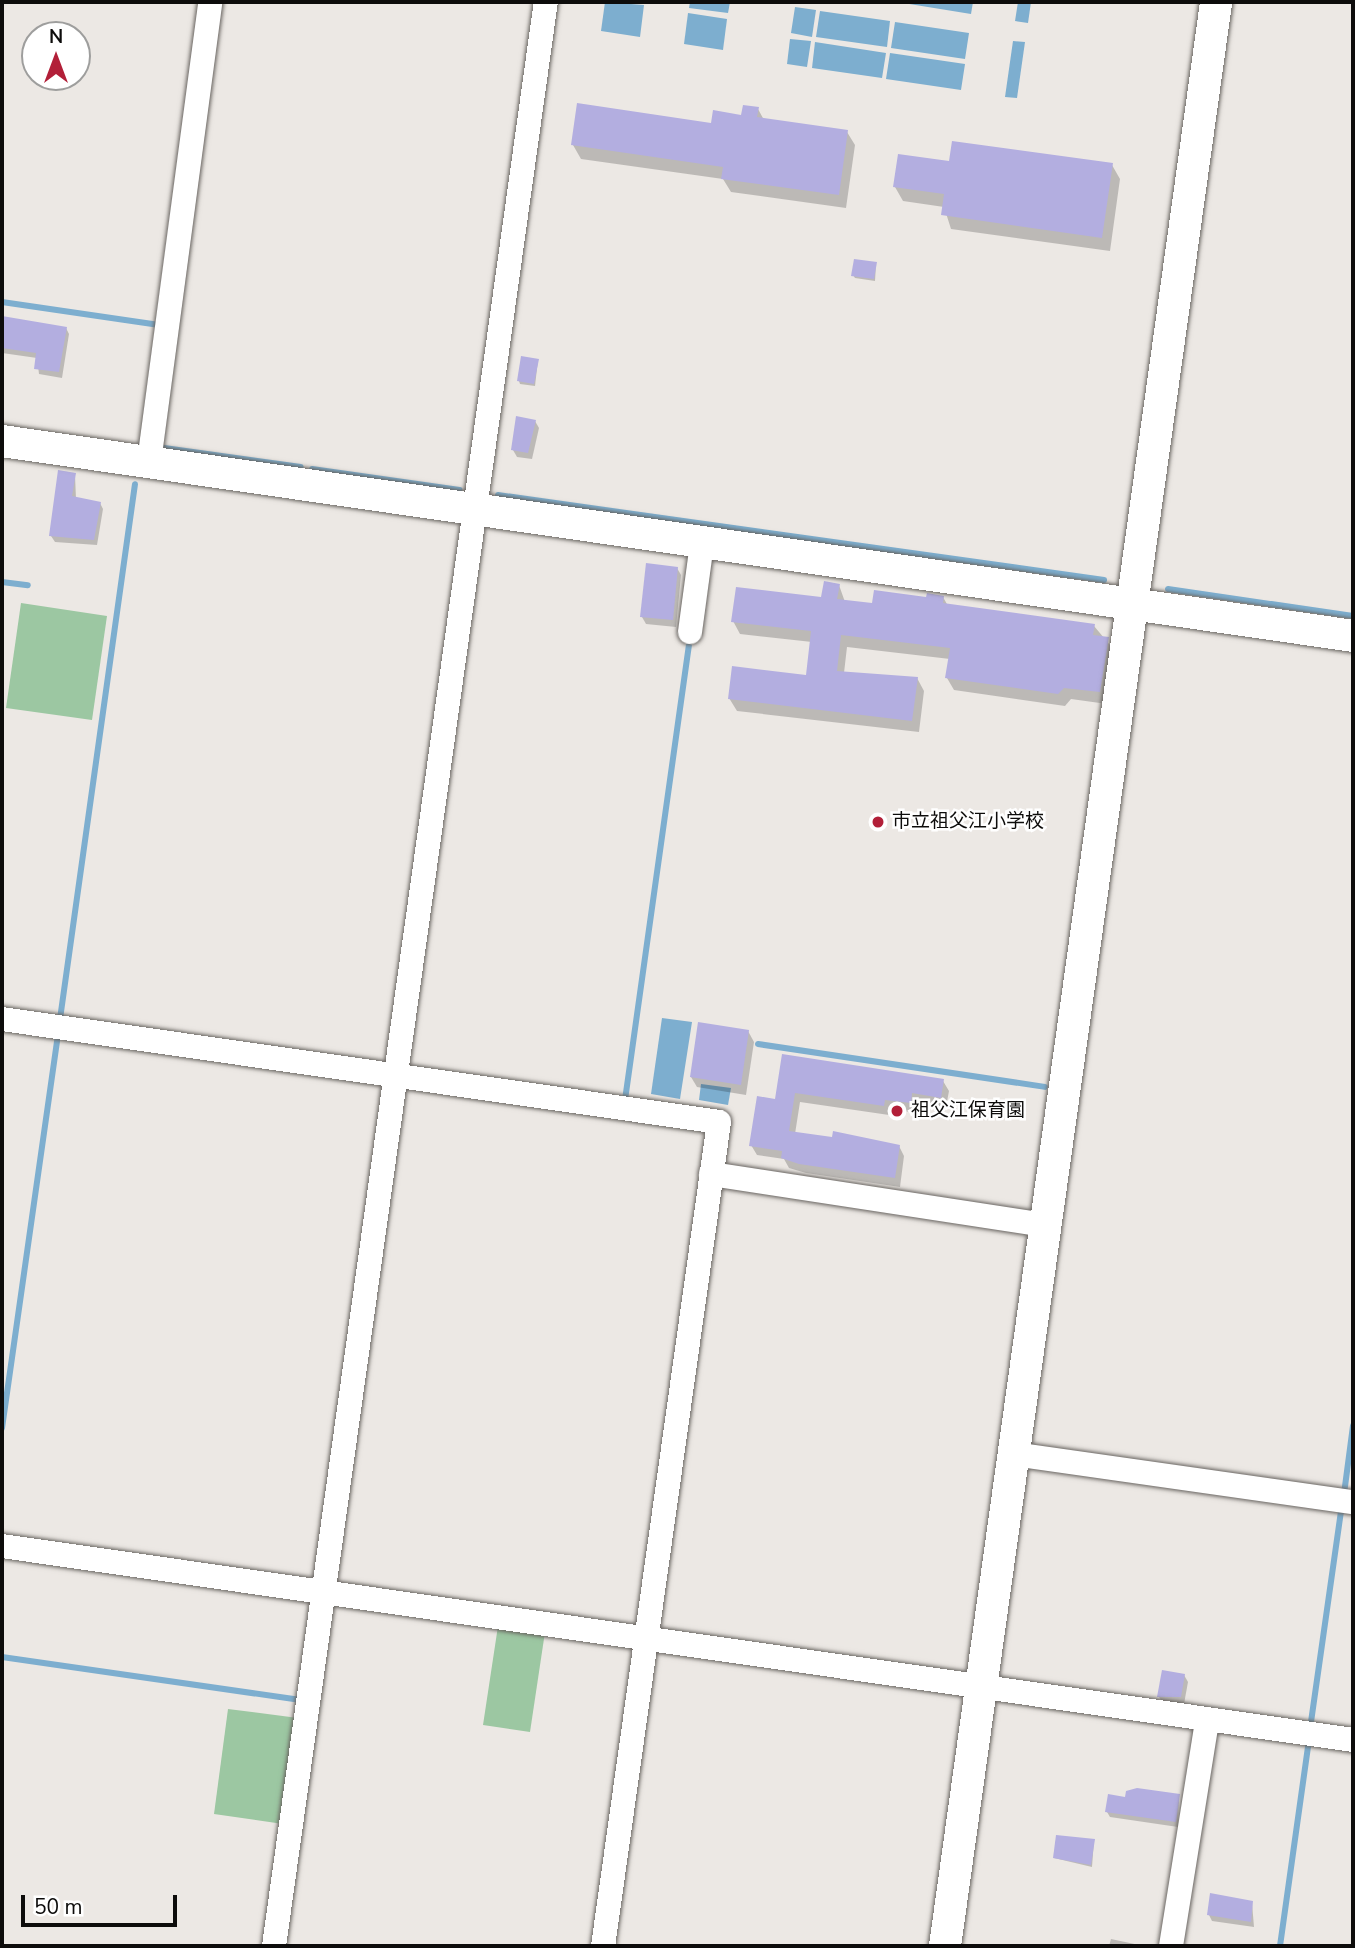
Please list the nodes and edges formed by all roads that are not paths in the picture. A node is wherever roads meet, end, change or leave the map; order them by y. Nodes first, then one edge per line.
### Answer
1 (211, 2) edge
2 (546, 2) edge
3 (1216, 2) edge
4 (2, 441) edge
5 (149, 461) junction
6 (473, 510) junction
7 (702, 543) junction
8 (1130, 604) junction
9 (690, 632) dead end
10 (1353, 636) edge
11 (2, 1019) edge
12 (393, 1076) junction
13 (711, 1174) junction
14 (1045, 1225) junction
15 (1014, 1454) junction
16 (1345, 1501) edge
17 (2, 1546) edge
18 (323, 1594) junction
19 (646, 1640) junction
20 (982, 1687) junction
21 (1207, 1720) junction
22 (1353, 1740) edge
23 (274, 1946) edge
24 (603, 1946) edge
25 (945, 1946) edge
26 (1171, 1946) edge

1 - 5 street
2 - 6 street
3 - 8 street
4 - 5 street
5 - 6 street
6 - 7 street
6 - 12 street
7 - 8 street
7 - 9 street
8 - 10 street
8 - 14 street
11 - 12 street
12 - 13 street
12 - 18 street
13 - 14 street
13 - 19 street
14 - 15 street
15 - 16 street
15 - 20 street
17 - 18 street
18 - 19 street
18 - 23 street
19 - 20 street
19 - 24 street
20 - 21 street
20 - 25 street
21 - 22 street
21 - 26 street

